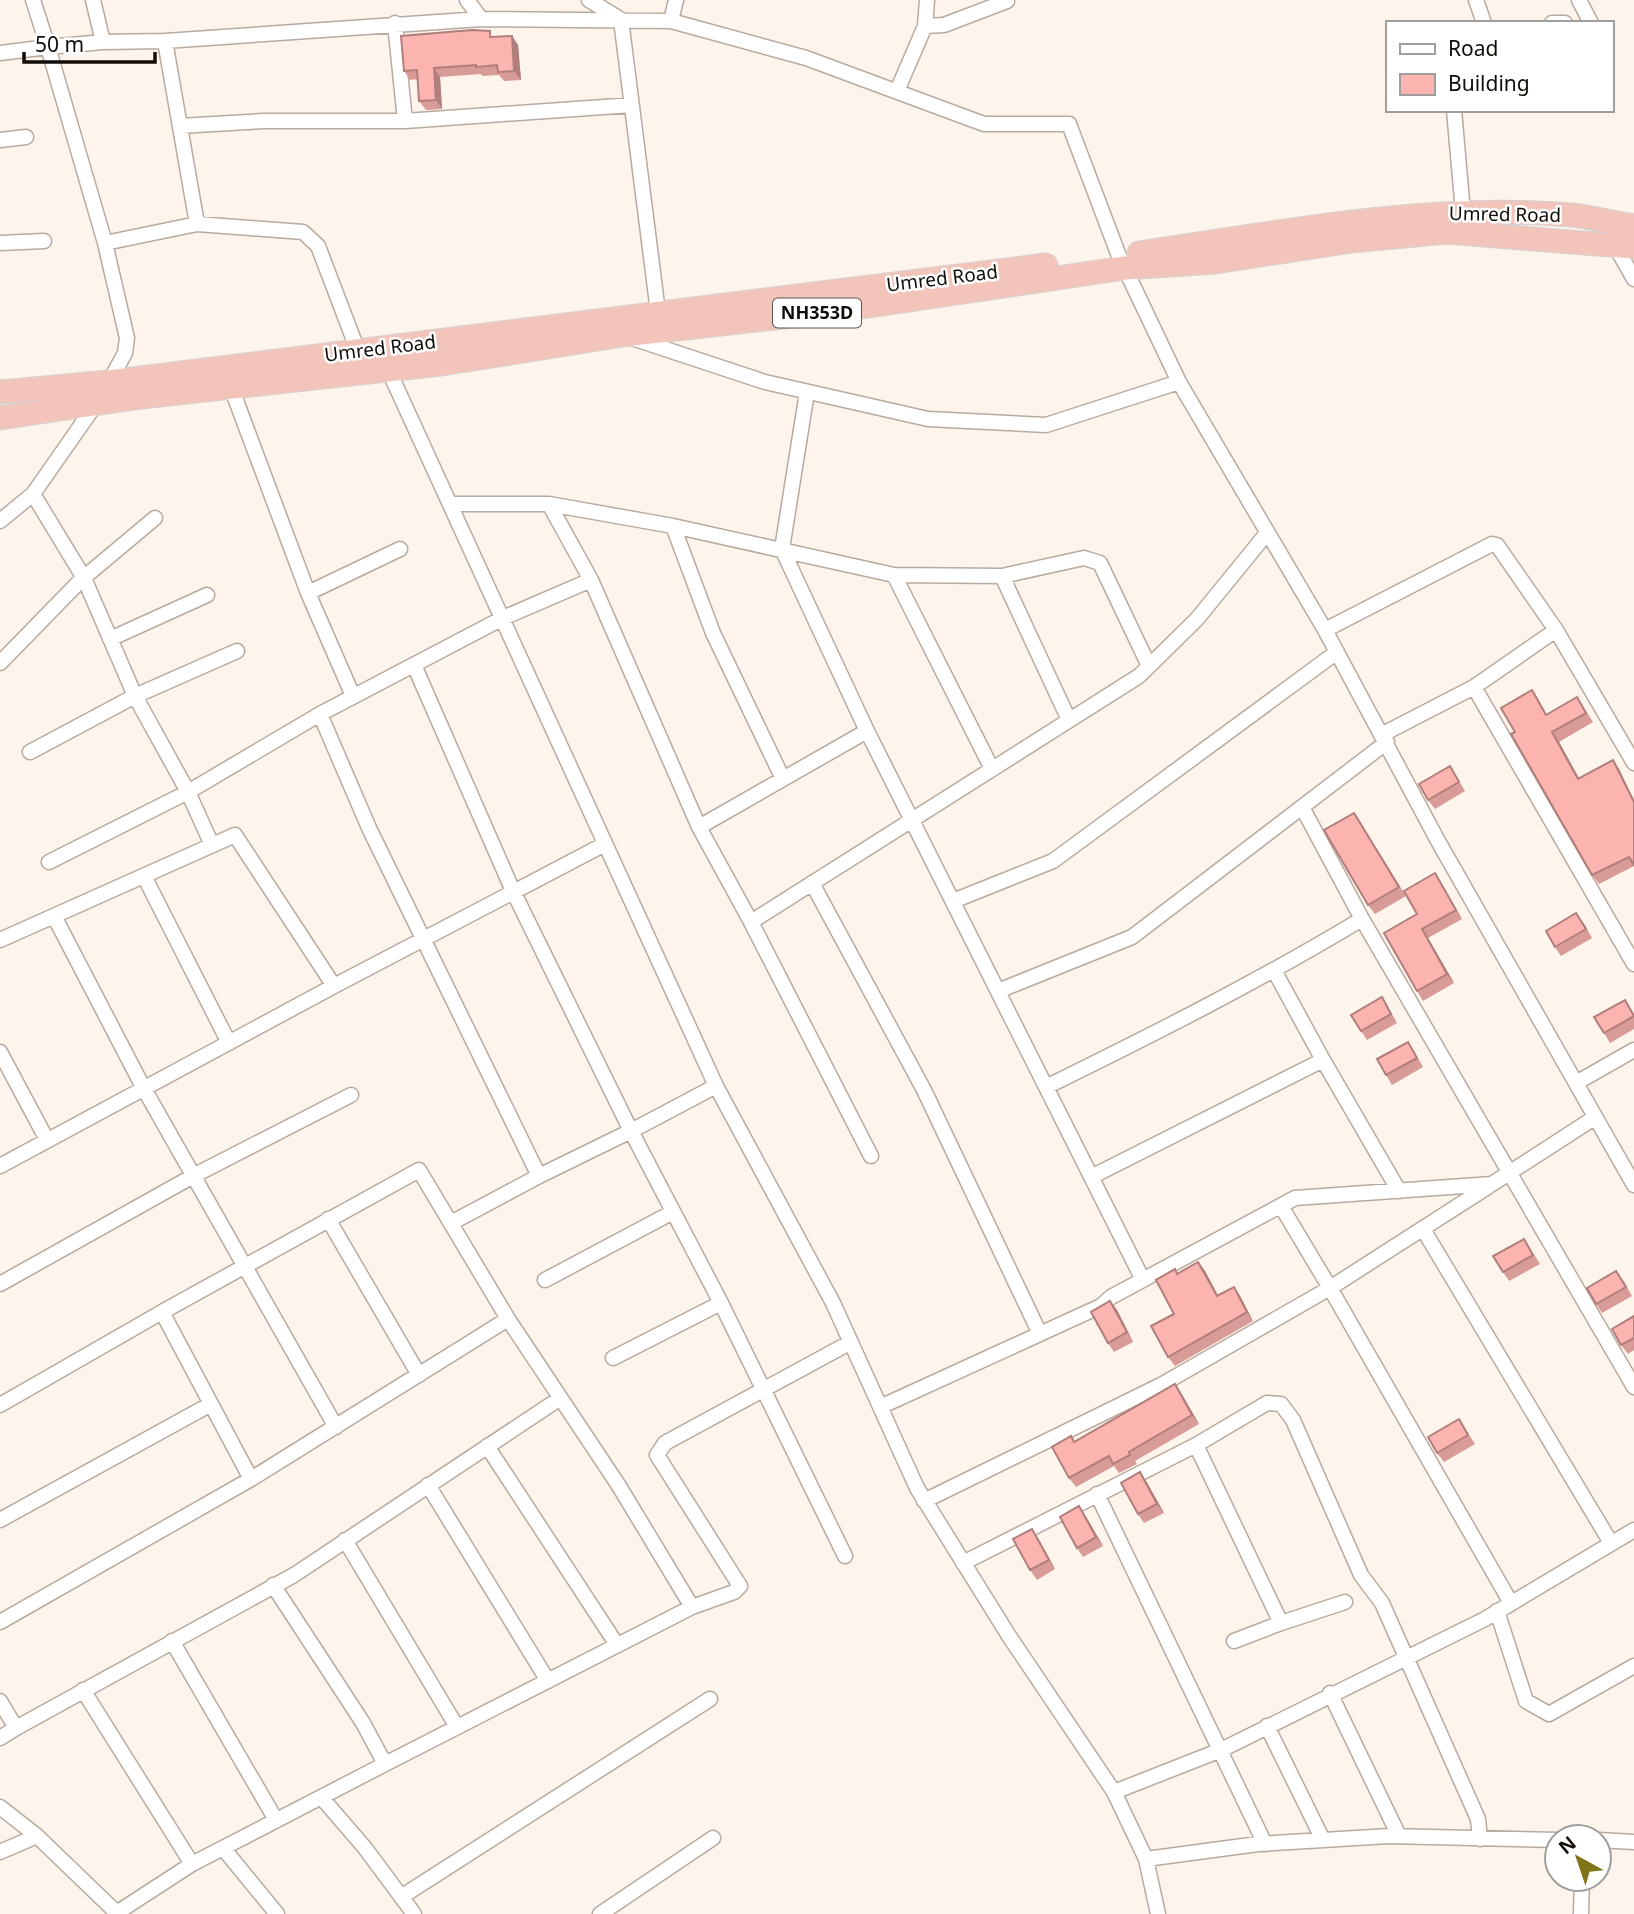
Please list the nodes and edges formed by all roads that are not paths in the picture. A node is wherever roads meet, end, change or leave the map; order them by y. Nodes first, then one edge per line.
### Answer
1 (33, 0) edge
2 (93, 0) edge
3 (467, 0) edge
4 (589, 0) edge
5 (676, 0) edge
6 (928, 0) edge
7 (1476, 0) edge
8 (1579, 0) edge
9 (1007, 1) edge
10 (481, 19) junction
11 (621, 20) junction
12 (671, 21) junction
13 (1483, 21) edge
14 (1590, 21) edge
15 (394, 23) junction
16 (925, 26) junction
17 (165, 41) junction
18 (103, 42) junction
19 (48, 47) junction
20 (0, 53) edge
21 (897, 91) junction
22 (632, 105) junction
23 (1454, 112) edge
24 (405, 121) junction
25 (180, 126) junction
26 (26, 138) dead end
27 (0, 140) edge
28 (1463, 212) junction
29 (197, 223) junction
30 (1624, 235) edge
31 (44, 241) dead end
32 (0, 243) edge
33 (105, 243) junction
34 (1122, 262) junction
35 (1634, 279) edge
36 (659, 322) junction
37 (622, 327) junction
38 (358, 351) junction
39 (388, 369) junction
40 (109, 382) junction
41 (1179, 382) junction
42 (231, 387) junction
43 (0, 392) edge
44 (807, 392) junction
45 (96, 404) junction
46 (0, 418) edge
47 (33, 494) junction
48 (549, 504) junction
49 (451, 505) junction
50 (155, 518) dead end
51 (0, 521) edge
52 (674, 526) junction
53 (1267, 533) junction
54 (400, 549) dead end
55 (782, 549) junction
56 (894, 575) junction
57 (1002, 576) junction
58 (83, 578) junction
59 (591, 580) junction
60 (308, 593) junction
61 (207, 595) dead end
62 (503, 618) junction
63 (1325, 630) junction
64 (1556, 630) junction
65 (110, 639) junction
66 (237, 651) dead end
67 (1337, 652) junction
68 (0, 663) edge
69 (414, 665) junction
70 (1149, 666) junction
71 (1474, 687) junction
72 (135, 696) junction
73 (353, 696) junction
74 (320, 714) junction
75 (1069, 720) junction
76 (867, 731) junction
77 (1385, 738) junction
78 (30, 752) dead end
79 (1634, 763) edge
80 (992, 769) junction
81 (783, 779) junction
82 (188, 792) junction
83 (1302, 807) junction
84 (912, 820) junction
85 (699, 827) junction
86 (212, 845) junction
87 (603, 845) junction
88 (49, 862) dead end
89 (144, 876) junction
90 (812, 883) junction
91 (513, 891) junction
92 (953, 901) junction
93 (54, 916) junction
94 (1362, 919) junction
95 (751, 922) junction
96 (425, 937) junction
97 (0, 940) edge
98 (1634, 964) edge
99 (1275, 971) junction
100 (334, 986) junction
101 (998, 991) junction
102 (229, 1043) junction
103 (1634, 1050) edge
104 (0, 1052) edge
105 (1323, 1060) junction
106 (1576, 1083) junction
107 (716, 1086) junction
108 (142, 1087) junction
109 (1046, 1087) junction
110 (351, 1095) dead end
111 (1594, 1118) junction
112 (631, 1132) junction
113 (47, 1140) junction
114 (871, 1156) dead end
115 (0, 1166) edge
116 (1510, 1172) junction
117 (195, 1175) junction
118 (539, 1176) junction
119 (1091, 1177) junction
120 (1492, 1184) junction
121 (1634, 1185) edge
122 (1399, 1191) junction
123 (1281, 1206) junction
124 (673, 1212) junction
125 (328, 1219) junction
126 (451, 1223) junction
127 (1423, 1229) junction
128 (245, 1266) junction
129 (545, 1280) dead end
130 (1143, 1280) junction
131 (0, 1284) edge
132 (1330, 1288) junction
133 (721, 1303) junction
134 (162, 1312) junction
135 (508, 1319) junction
136 (1040, 1334) junction
137 (851, 1342) junction
138 (613, 1358) dead end
139 (419, 1375) junction
140 (1634, 1387) edge
141 (761, 1389) junction
142 (559, 1399) junction
143 (211, 1404) junction
144 (0, 1405) edge
145 (880, 1407) junction
146 (335, 1427) junction
147 (1196, 1445) junction
148 (487, 1446) junction
149 (251, 1479) junction
150 (428, 1485) junction
151 (1097, 1494) junction
152 (925, 1501) junction
153 (0, 1520) edge
154 (1634, 1530) edge
155 (345, 1540) junction
156 (1611, 1543) junction
157 (845, 1556) dead end
158 (963, 1563) junction
159 (273, 1585) junction
160 (1345, 1602) dead end
161 (1511, 1603) junction
162 (692, 1607) junction
163 (1497, 1611) junction
164 (0, 1622) edge
165 (1281, 1623) junction
166 (172, 1641) junction
167 (1234, 1641) dead end
168 (617, 1645) junction
169 (1404, 1657) junction
170 (1634, 1665) edge
171 (548, 1681) junction
172 (83, 1690) junction
173 (1330, 1693) junction
174 (710, 1699) dead end
175 (0, 1701) edge
176 (1267, 1726) junction
177 (457, 1727) junction
178 (16, 1728) junction
179 (0, 1738) edge
180 (1221, 1750) junction
181 (385, 1764) junction
182 (1114, 1792) junction
183 (321, 1797) junction
184 (0, 1807) edge
185 (276, 1821) junction
186 (37, 1836) junction
187 (1399, 1836) junction
188 (713, 1839) dead end
189 (1480, 1839) junction
190 (1323, 1840) junction
191 (1543, 1840) edge
192 (1613, 1841) edge
193 (1634, 1842) edge
194 (1265, 1844) junction
195 (223, 1848) junction
196 (0, 1852) edge
197 (1146, 1859) junction
198 (192, 1864) junction
199 (1582, 1893) edge
200 (401, 1896) junction
201 (117, 1914) edge
202 (277, 1914) edge
203 (414, 1914) edge
204 (600, 1914) edge
205 (1158, 1914) edge
206 (1581, 1914) edge

1 - 19 street
2 - 18 street
3 - 10 street
4 - 11 street
5 - 12 street
6 - 16 street
7 - 13 street
8 - 14 street
9 - 16 street
10 - 11 street
10 - 15 street
11 - 12 street
11 - 22 street
12 - 21 street
15 - 17 street
15 - 24 street
16 - 21 street
17 - 18 street
17 - 25 street
18 - 19 street
19 - 20 street
19 - 33 street
21 - 34 street
22 - 24 street
22 - 36 street
23 - 28 street
24 - 25 street
25 - 29 street
26 - 27 street
28 - 30 highway, Umred Road / NH353D
28 - 34 highway, Umred Road / NH353D
29 - 33 street
29 - 38 street
30 - 34 highway, NH353D
30 - 35 street
31 - 32 street
33 - 40 street
34 - 36 highway, NH353D
34 - 41 street
36 - 37 highway, NH353D
37 - 38 highway, Umred Road / NH353D
37 - 39 highway, NH353D
37 - 44 street
38 - 40 highway, Umred Road / NH353D
39 - 42 highway, NH353D
39 - 49 street
40 - 43 highway, Umred Road / NH353D
40 - 45 street
41 - 44 street
41 - 53 street
42 - 45 highway, NH353D
42 - 60 street
44 - 55 street
45 - 46 highway, NH353D
45 - 47 street
47 - 51 street
47 - 58 street
48 - 49 street
48 - 52 street
48 - 59 street
49 - 62 street
50 - 58 street
52 - 55 street
52 - 81 street
53 - 63 street
53 - 70 street
54 - 60 street
55 - 56 street
55 - 76 street
56 - 57 street
56 - 80 street
57 - 70 street
57 - 75 street
58 - 65 street
58 - 68 street
59 - 62 street
59 - 85 street
60 - 73 street
61 - 65 street
62 - 69 street
62 - 87 street
63 - 64 street
63 - 67 street
64 - 71 street
64 - 79 street
65 - 72 street
66 - 72 street
67 - 77 street
67 - 92 street
69 - 73 street
69 - 91 street
70 - 75 street
71 - 77 street
71 - 98 street
72 - 78 street
72 - 82 street
73 - 74 street
74 - 82 street
74 - 96 street
75 - 80 street
76 - 81 street
76 - 84 street
77 - 83 street
77 - 106 street
80 - 84 street
81 - 85 street
82 - 86 street
82 - 88 street
83 - 94 street
83 - 101 street
84 - 90 street
84 - 92 street
85 - 95 street
86 - 89 street
86 - 100 street
87 - 91 street
87 - 107 street
89 - 93 street
89 - 102 street
90 - 95 street
90 - 136 street
91 - 96 street
91 - 112 street
92 - 101 street
93 - 97 street
93 - 108 street
94 - 99 street
94 - 116 street
95 - 114 street
96 - 100 street
96 - 118 street
99 - 105 street
99 - 109 street
100 - 102 street
101 - 109 street
102 - 108 street
103 - 106 street
104 - 113 street
105 - 119 street
105 - 122 street
106 - 111 street
107 - 112 street
107 - 137 street
108 - 113 street
108 - 117 street
109 - 119 street
110 - 117 street
111 - 116 street
111 - 121 street
112 - 118 street
112 - 124 street
113 - 115 street
116 - 120 street
116 - 140 street
117 - 128 street
117 - 131 street
118 - 126 street
119 - 130 street
120 - 122 street
120 - 127 street
122 - 123 street
123 - 130 street
123 - 132 street
124 - 129 street
124 - 133 street
125 - 126 street
125 - 128 street
125 - 139 street
126 - 135 street
127 - 132 street
127 - 156 street
128 - 134 street
128 - 146 street
130 - 136 street
132 - 152 street
132 - 161 street
133 - 138 street
133 - 141 street
134 - 143 street
134 - 144 street
135 - 139 street
135 - 142 street
136 - 145 street
137 - 141 street
137 - 145 street
139 - 146 street
141 - 157 street
141 - 162 street
142 - 148 street
142 - 162 street
143 - 149 street
143 - 153 street
145 - 152 street
146 - 149 street
147 - 151 street
147 - 165 street
147 - 169 street
148 - 150 street
148 - 168 street
149 - 164 street
150 - 155 street
150 - 171 street
151 - 158 street
151 - 180 street
152 - 158 street
154 - 156 street
155 - 159 street
155 - 177 street
156 - 161 street
158 - 182 street
159 - 166 street
159 - 181 street
160 - 165 street
161 - 163 street
162 - 168 street
163 - 169 street
163 - 170 street
165 - 167 street
166 - 172 street
166 - 185 street
168 - 171 street
169 - 173 street
169 - 189 street
171 - 177 street
172 - 178 street
172 - 198 street
173 - 176 street
173 - 187 street
174 - 200 street
175 - 178 street
176 - 180 street
176 - 190 street
177 - 181 street
178 - 179 street
180 - 182 street
180 - 194 street
181 - 183 street
182 - 197 street
183 - 185 street
183 - 200 street
184 - 186 street
185 - 195 street
186 - 196 street
186 - 201 street
187 - 189 street
187 - 190 street
188 - 204 street
189 - 191 street
190 - 194 street
192 - 193 street
194 - 197 street
195 - 198 street
195 - 202 street
197 - 205 street
198 - 201 street
199 - 206 street
200 - 203 street

